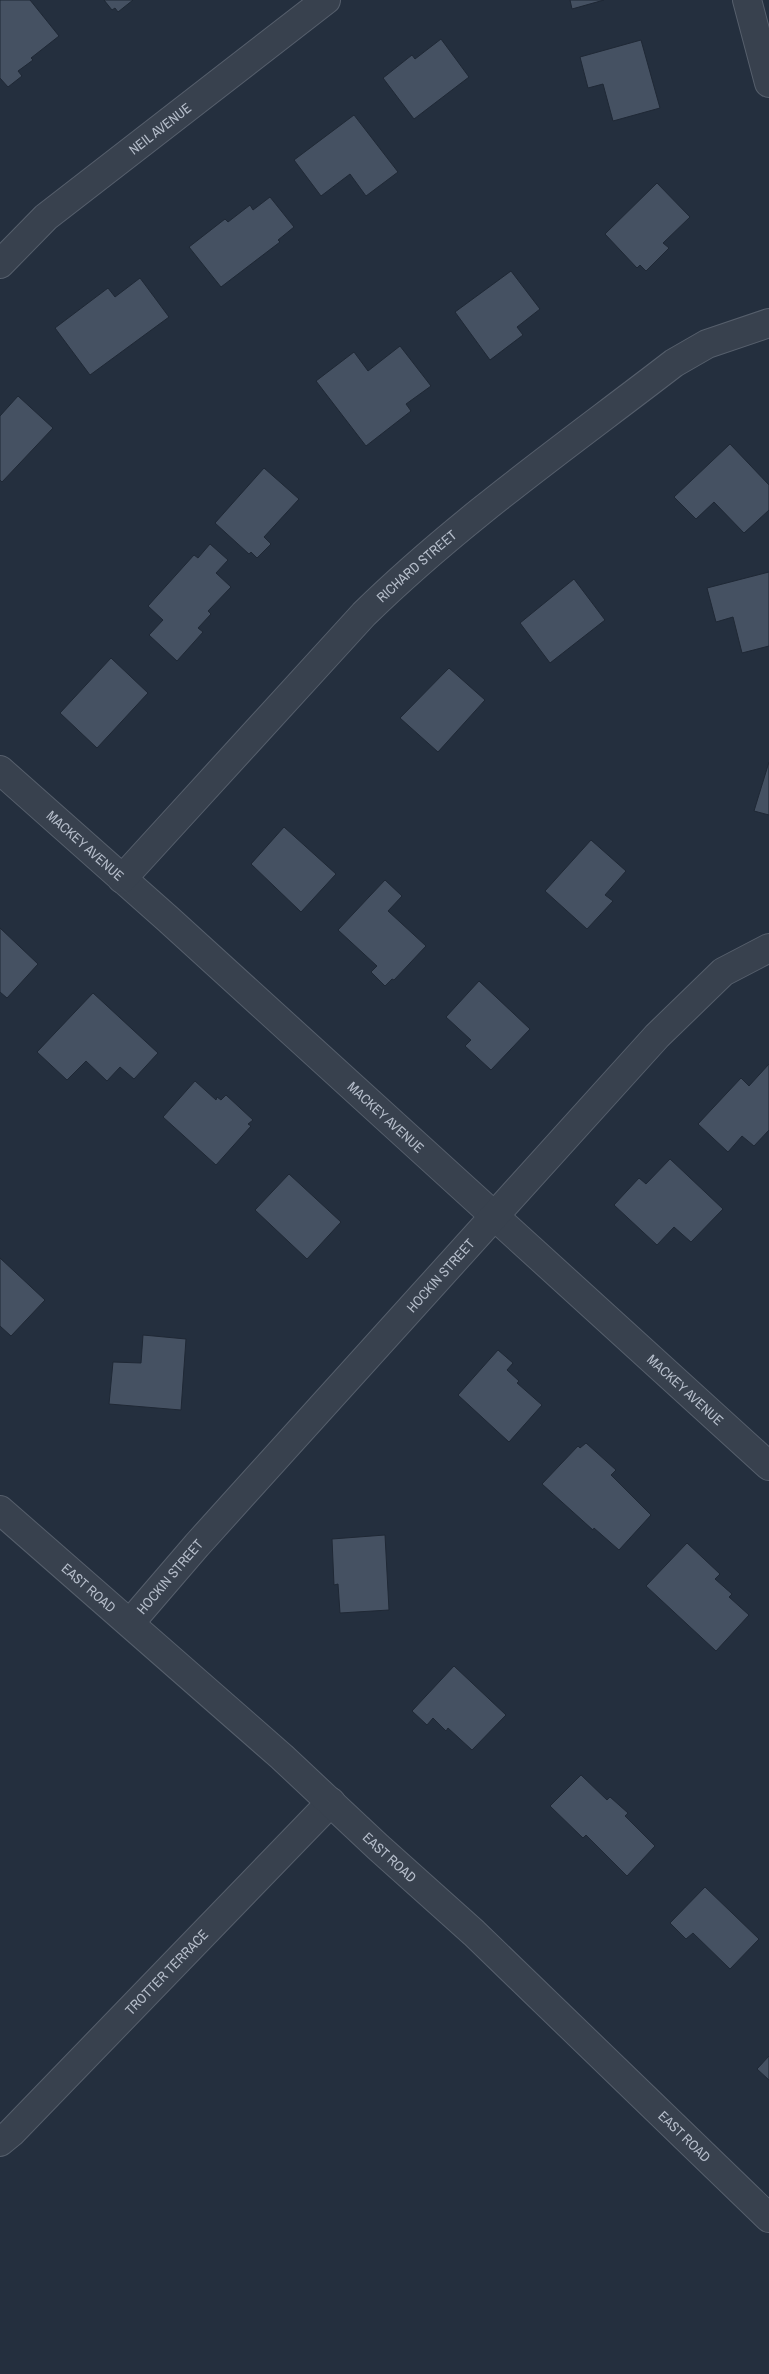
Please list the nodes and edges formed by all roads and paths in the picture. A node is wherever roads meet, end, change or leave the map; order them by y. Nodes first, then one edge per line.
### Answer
1 (326, 0) edge
2 (747, 0) edge
3 (769, 84) edge
4 (0, 264) edge
5 (769, 323) edge
6 (0, 770) edge
7 (122, 880) junction
8 (769, 948) edge
9 (494, 1218) junction
10 (769, 1466) edge
11 (0, 1510) edge
12 (130, 1623) junction
13 (331, 1802) junction
14 (0, 2142) edge
15 (769, 2218) edge

1 - 4 street, NEIL AVENUE
2 - 3 street
5 - 7 street, RICHARD STREET
6 - 7 street, MACKEY AVENUE
7 - 9 street, MACKEY AVENUE
8 - 9 street, HOCKIN STREET
9 - 10 street, MACKEY AVENUE
9 - 12 street, HOCKIN STREET
11 - 12 street, EAST ROAD
12 - 13 street, EAST ROAD
13 - 14 street, TROTTER TERRACE
13 - 15 street, EAST ROAD

